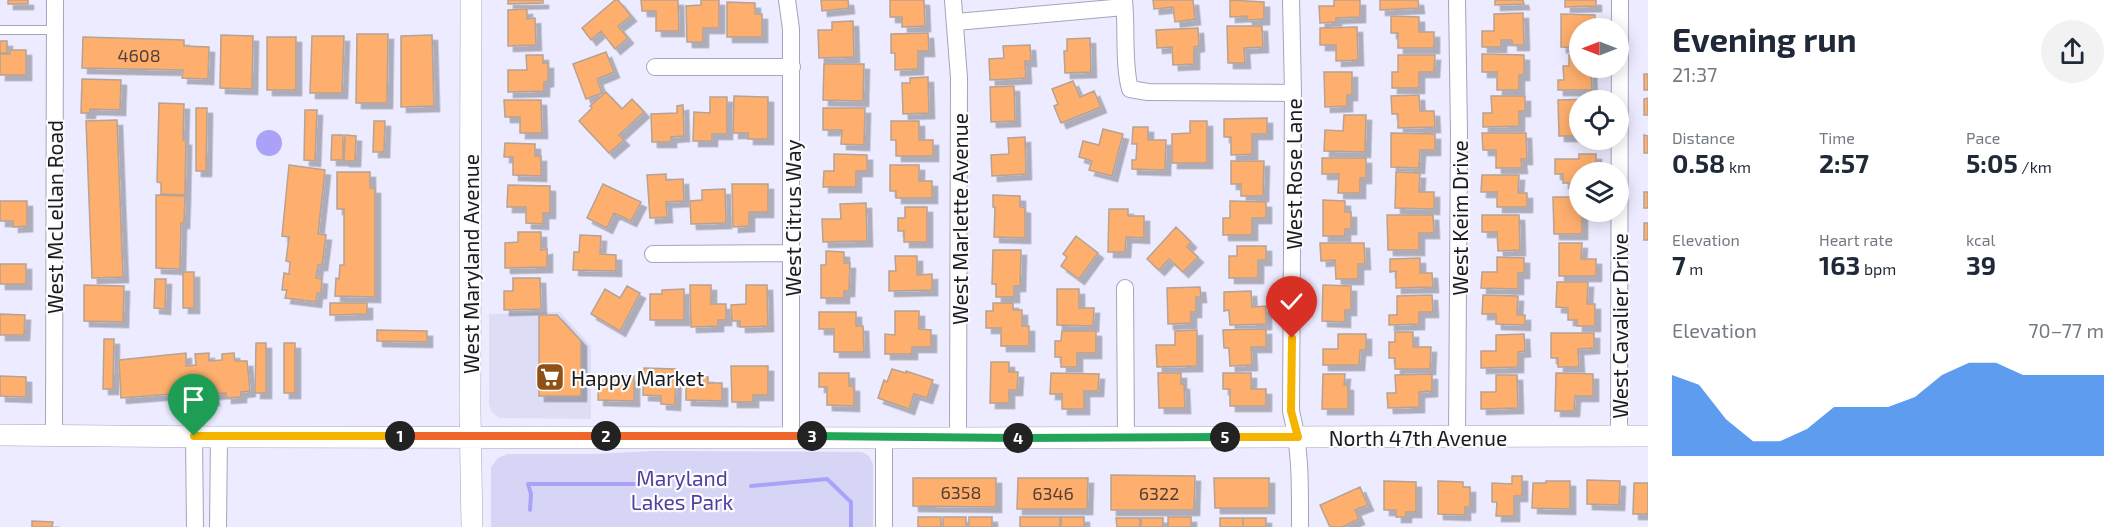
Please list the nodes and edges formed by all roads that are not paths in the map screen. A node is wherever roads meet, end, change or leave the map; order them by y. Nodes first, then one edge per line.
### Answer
1 (54, 0) edge
2 (471, 0) edge
3 (787, 0) edge
4 (953, 0) edge
5 (1291, 0) edge
6 (1457, 0) edge
7 (1620, 0) edge
8 (1124, 3) edge
9 (956, 22) junction
10 (0, 30) edge
11 (54, 30) junction
12 (656, 67) dead end
13 (792, 68) junction
14 (1293, 93) junction
15 (792, 253) junction
16 (653, 254) dead end
17 (1125, 288) dead end
18 (0, 435) edge
19 (54, 435) junction
20 (194, 436) junction
21 (471, 436) junction
22 (791, 436) junction
23 (1457, 436) junction
24 (1619, 436) junction
25 (1648, 436) edge
26 (219, 437) junction
27 (884, 437) junction
28 (1298, 437) junction
29 (958, 438) junction
30 (1126, 438) junction
31 (195, 527) edge
32 (218, 527) edge
33 (472, 527) edge
34 (884, 527) edge
35 (1300, 527) edge

1 - 11 street, West McLellan Road
2 - 21 street, West Maryland Avenue
3 - 13 street, West Citrus Way
4 - 9 street, West Marlette Avenue
5 - 14 street, West Rose Lane
6 - 23 street, West Keim Drive
7 - 24 street, West Cavalier Drive
8 - 9 street
8 - 14 street
9 - 29 street, West Marlette Avenue
10 - 11 lane
11 - 19 street, West McLellan Road
12 - 13 street
13 - 15 street, West Citrus Way
14 - 28 street, West Rose Lane
15 - 16 street
15 - 22 street, West Citrus Way
17 - 30 street
18 - 19 street, North 47th Avenue
19 - 20 street, North 47th Avenue
20 - 26 street, North 47th Avenue
20 - 31 street
21 - 22 street, North 47th Avenue
21 - 26 street, North 47th Avenue
21 - 33 street, West Maryland Avenue
22 - 27 street, North 47th Avenue
23 - 24 street, North 47th Avenue
23 - 28 street, North 47th Avenue
24 - 25 street, North 47th Avenue
26 - 32 street
27 - 29 street, North 47th Avenue
27 - 34 street
28 - 30 street, North 47th Avenue
28 - 35 street, West Rose Lane
29 - 30 street, North 47th Avenue

